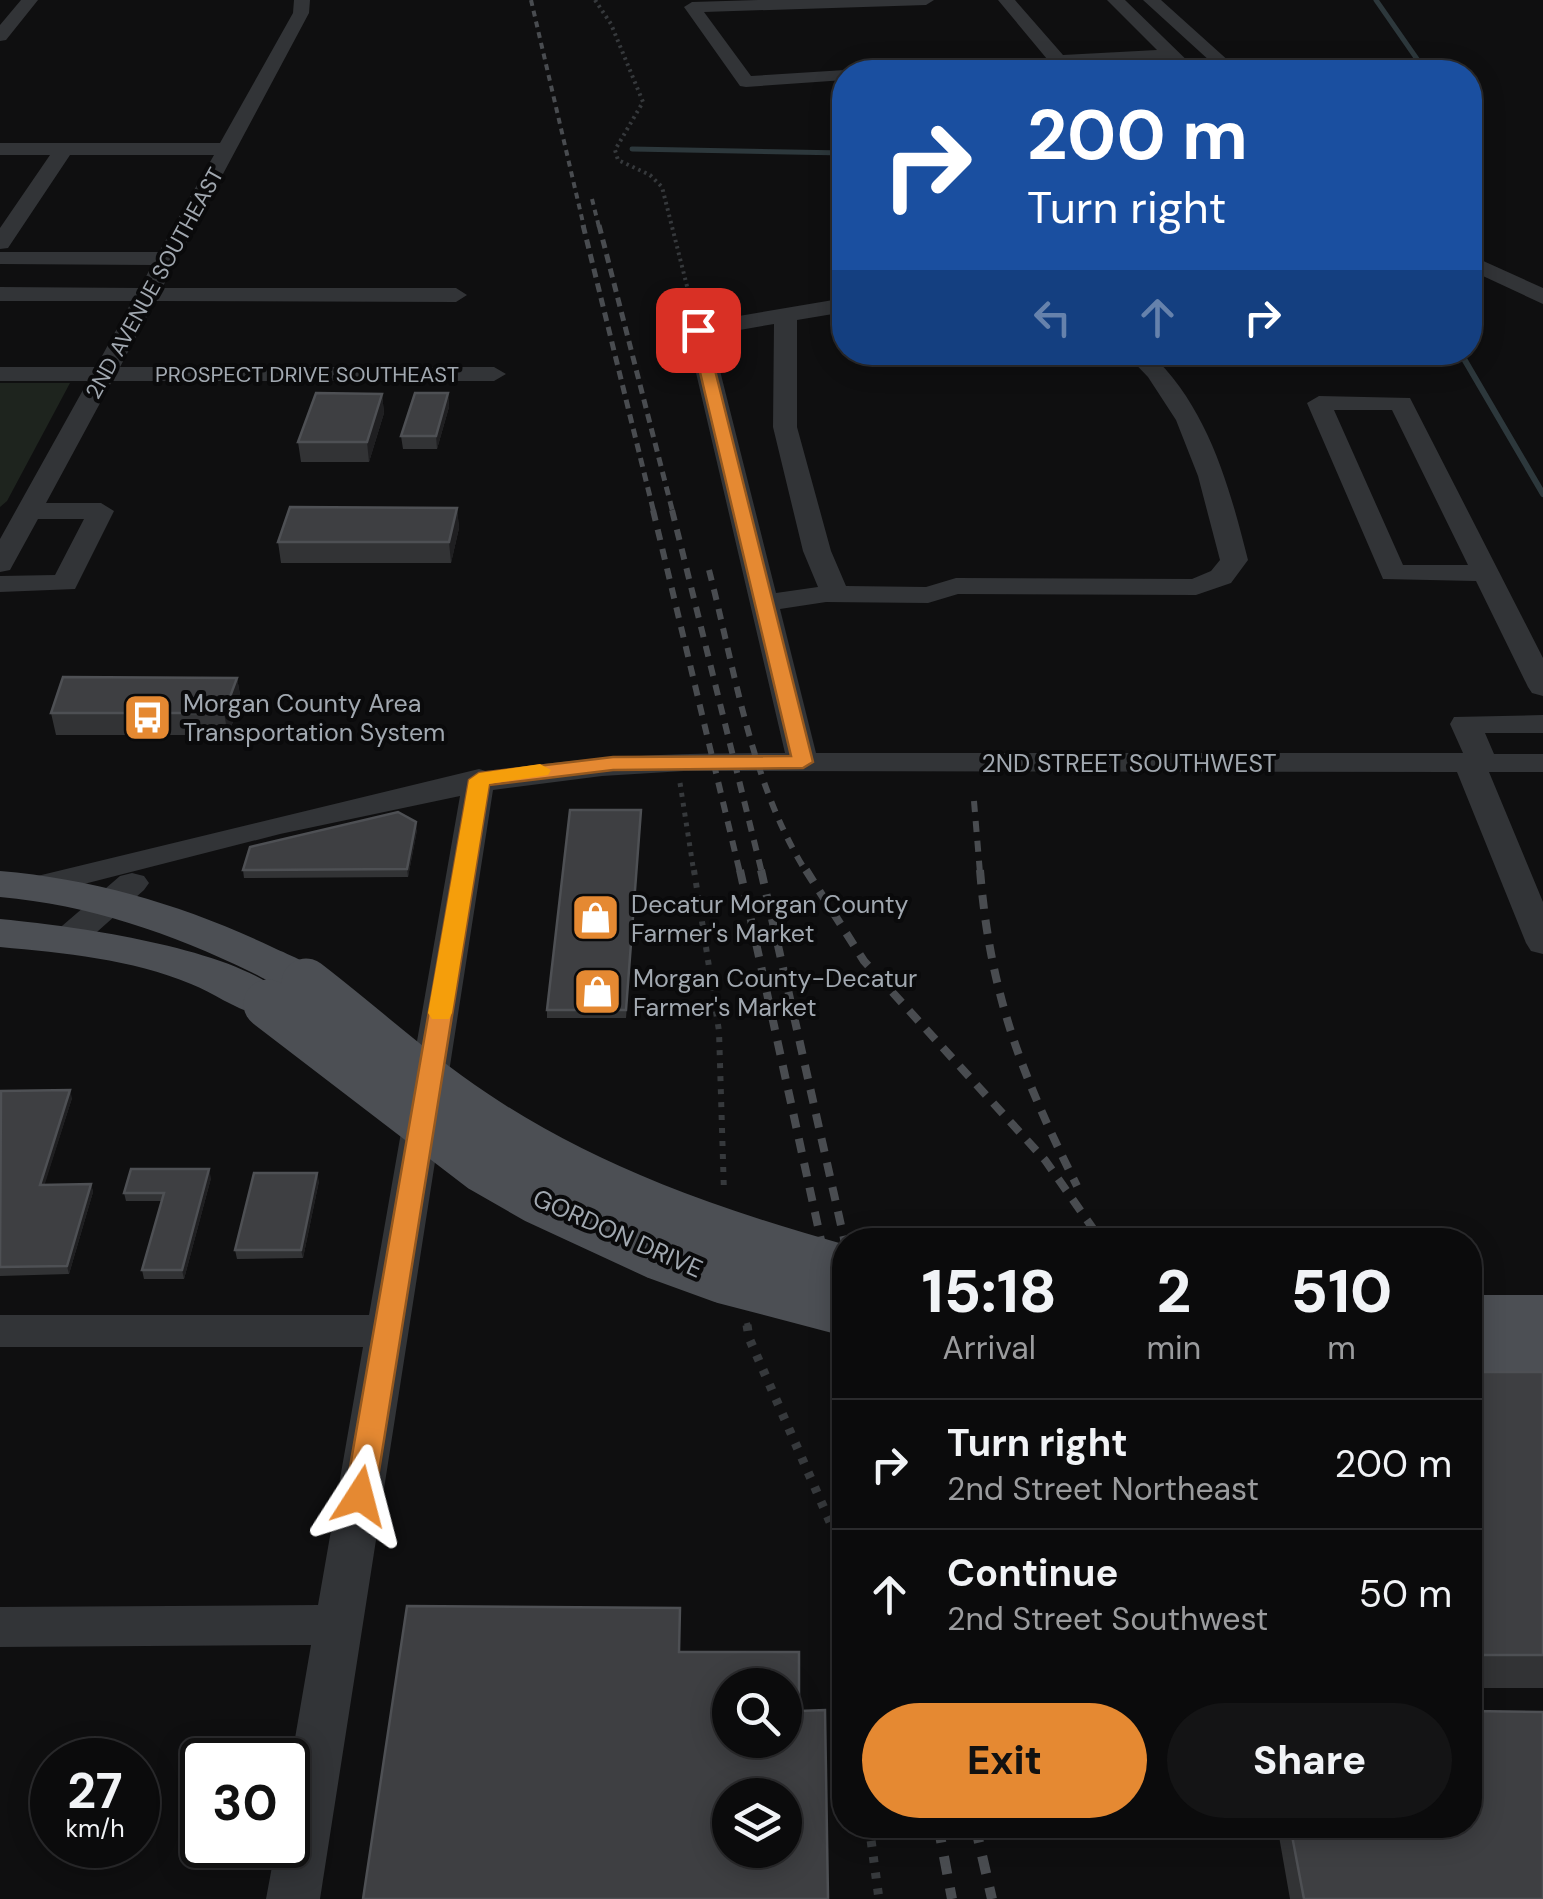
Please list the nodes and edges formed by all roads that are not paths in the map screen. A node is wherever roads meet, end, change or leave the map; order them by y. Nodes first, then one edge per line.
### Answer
1 (30, 0) edge
2 (302, 0) edge
3 (926, 0) edge
4 (1006, 0) edge
5 (1115, 0) edge
6 (1151, 0) edge
7 (0, 36) edge
8 (1171, 54) junction
9 (1057, 60) edge
10 (1074, 60) edge
11 (1177, 60) edge
12 (1218, 60) edge
13 (832, 76) edge
14 (227, 148) junction
15 (0, 149) edge
16 (64, 149) junction
17 (0, 243) edge
18 (1482, 243) edge
19 (1506, 254) dead end
20 (0, 258) edge
21 (166, 260) junction
22 (1482, 268) edge
23 (0, 294) edge
24 (148, 295) junction
25 (456, 295) dead end
26 (1543, 297) edge
27 (832, 307) edge
28 (786, 313) junction
29 (1147, 365) edge
30 (0, 374) edge
31 (104, 374) junction
32 (494, 374) dead end
33 (18, 518) edge
34 (0, 564) edge
35 (1487, 573) junction
36 (0, 584) edge
37 (836, 594) junction
38 (767, 603) junction
39 (1543, 687) edge
40 (1543, 724) edge
41 (803, 762) junction
42 (1476, 763) junction
43 (1543, 763) edge
44 (479, 780) junction
45 (173, 853) junction
46 (19, 885) edge
47 (107, 904) junction
48 (0, 933) edge
49 (66, 940) junction
50 (1543, 943) edge
51 (287, 994) junction
52 (832, 1266) edge
53 (832, 1307) edge
54 (1482, 1315) edge
55 (1543, 1315) edge
56 (0, 1331) edge
57 (388, 1332) junction
58 (1482, 1352) edge
59 (1543, 1352) edge
60 (338, 1625) junction
61 (0, 1626) edge
62 (293, 1899) edge

1 - 7 street
2 - 14 street, 2ND AVENUE SOUTHEAST
3 - 13 street
4 - 9 street
5 - 8 street
6 - 12 street
8 - 10 street
8 - 11 street
14 - 16 street
14 - 21 street, 2ND AVENUE SOUTHEAST
15 - 16 street
16 - 17 street
18 - 19 street
20 - 21 street
21 - 24 street, 2ND AVENUE SOUTHEAST
22 - 26 street
23 - 24 street
24 - 25 street
24 - 31 street, 2ND AVENUE SOUTHEAST
27 - 28 street
28 - 37 street
28 - 38 street
29 - 37 street
30 - 31 street, PROSPECT DRIVE SOUTHEAST
31 - 32 street, PROSPECT DRIVE SOUTHEAST
31 - 33 street, 2ND AVENUE SOUTHEAST
33 - 34 street, 2ND AVENUE SOUTHEAST
33 - 36 street
35 - 35 street
35 - 39 street
37 - 38 street
38 - 41 street
40 - 42 street
41 - 42 street, 2ND STREET SOUTHWEST
41 - 44 street, 2ND STREET SOUTHWEST
42 - 43 street, 2ND STREET SOUTHWEST
42 - 50 street
44 - 45 street, 2ND STREET SOUTHWEST
44 - 57 street
45 - 46 street, 2ND STREET SOUTHWEST
45 - 47 street
46 - 47 main road
47 - 49 street
47 - 51 main road
48 - 49 main road
49 - 51 main road
51 - 52 main road, GORDON DRIVE, bridge
51 - 53 main road, GORDON DRIVE, bridge
54 - 55 main road
56 - 57 street
57 - 60 street
58 - 59 main road
60 - 61 street
60 - 62 street

